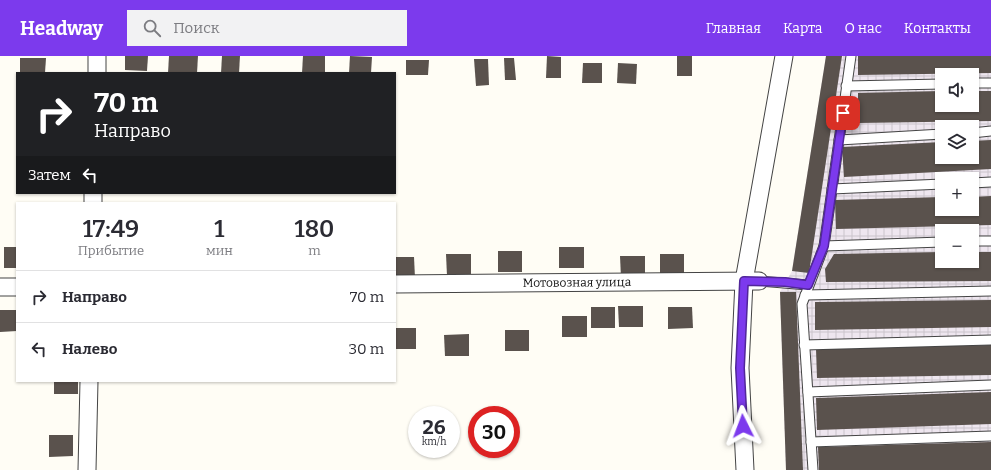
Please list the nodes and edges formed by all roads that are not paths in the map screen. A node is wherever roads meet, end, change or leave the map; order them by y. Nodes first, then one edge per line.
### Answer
1 (97, 56) edge
2 (784, 56) edge
3 (851, 56) edge
4 (96, 72) edge
5 (979, 83) edge
6 (991, 83) edge
7 (935, 84) edge
8 (846, 86) junction
9 (991, 132) edge
10 (979, 133) edge
11 (935, 134) edge
12 (839, 140) junction
13 (991, 182) edge
14 (979, 183) edge
15 (935, 184) edge
16 (832, 189) junction
17 (979, 241) edge
18 (991, 241) edge
19 (935, 242) edge
20 (824, 246) junction
21 (752, 281) junction
22 (396, 284) edge
23 (808, 285) junction
24 (0, 287) edge
25 (16, 287) edge
26 (991, 291) edge
27 (805, 295) junction
28 (991, 340) edge
29 (804, 345) junction
30 (89, 382) edge
31 (991, 385) edge
32 (808, 392) junction
33 (991, 436) edge
34 (811, 442) junction
35 (87, 470) edge
36 (745, 470) edge
37 (813, 470) edge

1 - 4 street
2 - 21 street
3 - 8 lane
5 - 6 lane
7 - 8 lane
8 - 12 lane
9 - 10 lane
11 - 12 lane
12 - 16 lane
13 - 14 lane
15 - 16 lane
16 - 20 lane
17 - 18 lane
19 - 20 lane
20 - 23 lane
21 - 22 street, Мотовозная улица
21 - 23 lane
21 - 36 street
23 - 27 lane
24 - 25 street
26 - 27 lane
27 - 29 lane
28 - 29 lane
29 - 32 lane
30 - 35 street
31 - 32 lane
32 - 34 lane
33 - 34 lane
34 - 37 lane

